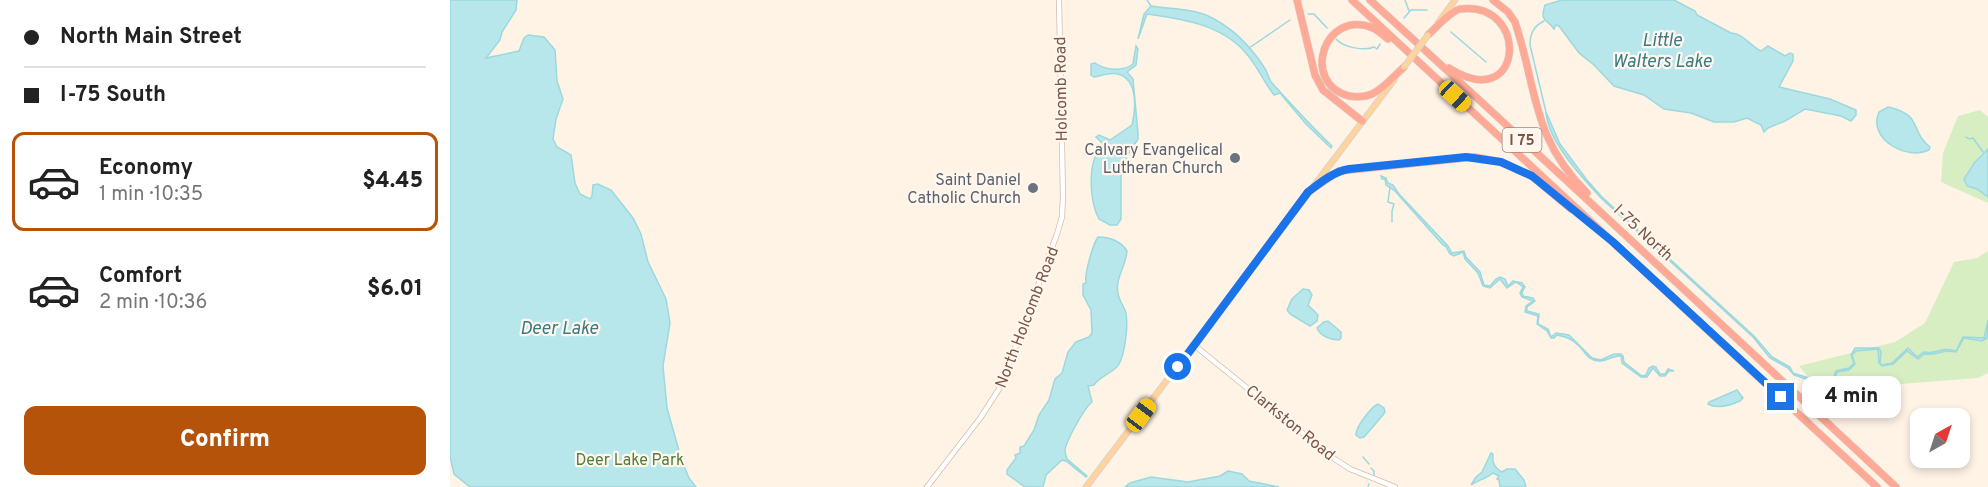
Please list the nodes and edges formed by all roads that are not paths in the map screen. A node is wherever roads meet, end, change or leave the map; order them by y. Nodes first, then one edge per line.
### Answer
1 (1059, 0) edge
2 (1297, 0) edge
3 (1352, 0) edge
4 (1370, 0) edge
5 (1455, 0) edge
6 (1493, 0) edge
7 (1428, 35) junction
8 (1406, 50) junction
9 (1432, 57) junction
10 (1404, 67) junction
11 (1362, 121) junction
12 (1062, 178) joint
13 (1308, 192) junction
14 (1612, 221) junction
15 (1613, 242) junction
16 (1194, 345) junction
17 (927, 487) edge
18 (1086, 487) edge
19 (1395, 487) edge
20 (1877, 487) edge
21 (1896, 487) edge

1 - 12 street, Holcomb Road
2 - 11 highway
3 - 8 highway, I 75
4 - 9 highway, I-75 North / I 75
5 - 7 main road
6 - 14 highway
7 - 9 highway
7 - 10 main road, bridge
8 - 10 highway
8 - 15 highway, I 75
9 - 14 highway, I-75 North / I 75
10 - 11 main road
11 - 13 main road
12 - 17 street, North Holcomb Road
13 - 15 highway
13 - 16 main road
14 - 21 highway, I-75 North / I 75
15 - 20 highway, I 75
16 - 18 main road
16 - 19 street, Clarkston Road

